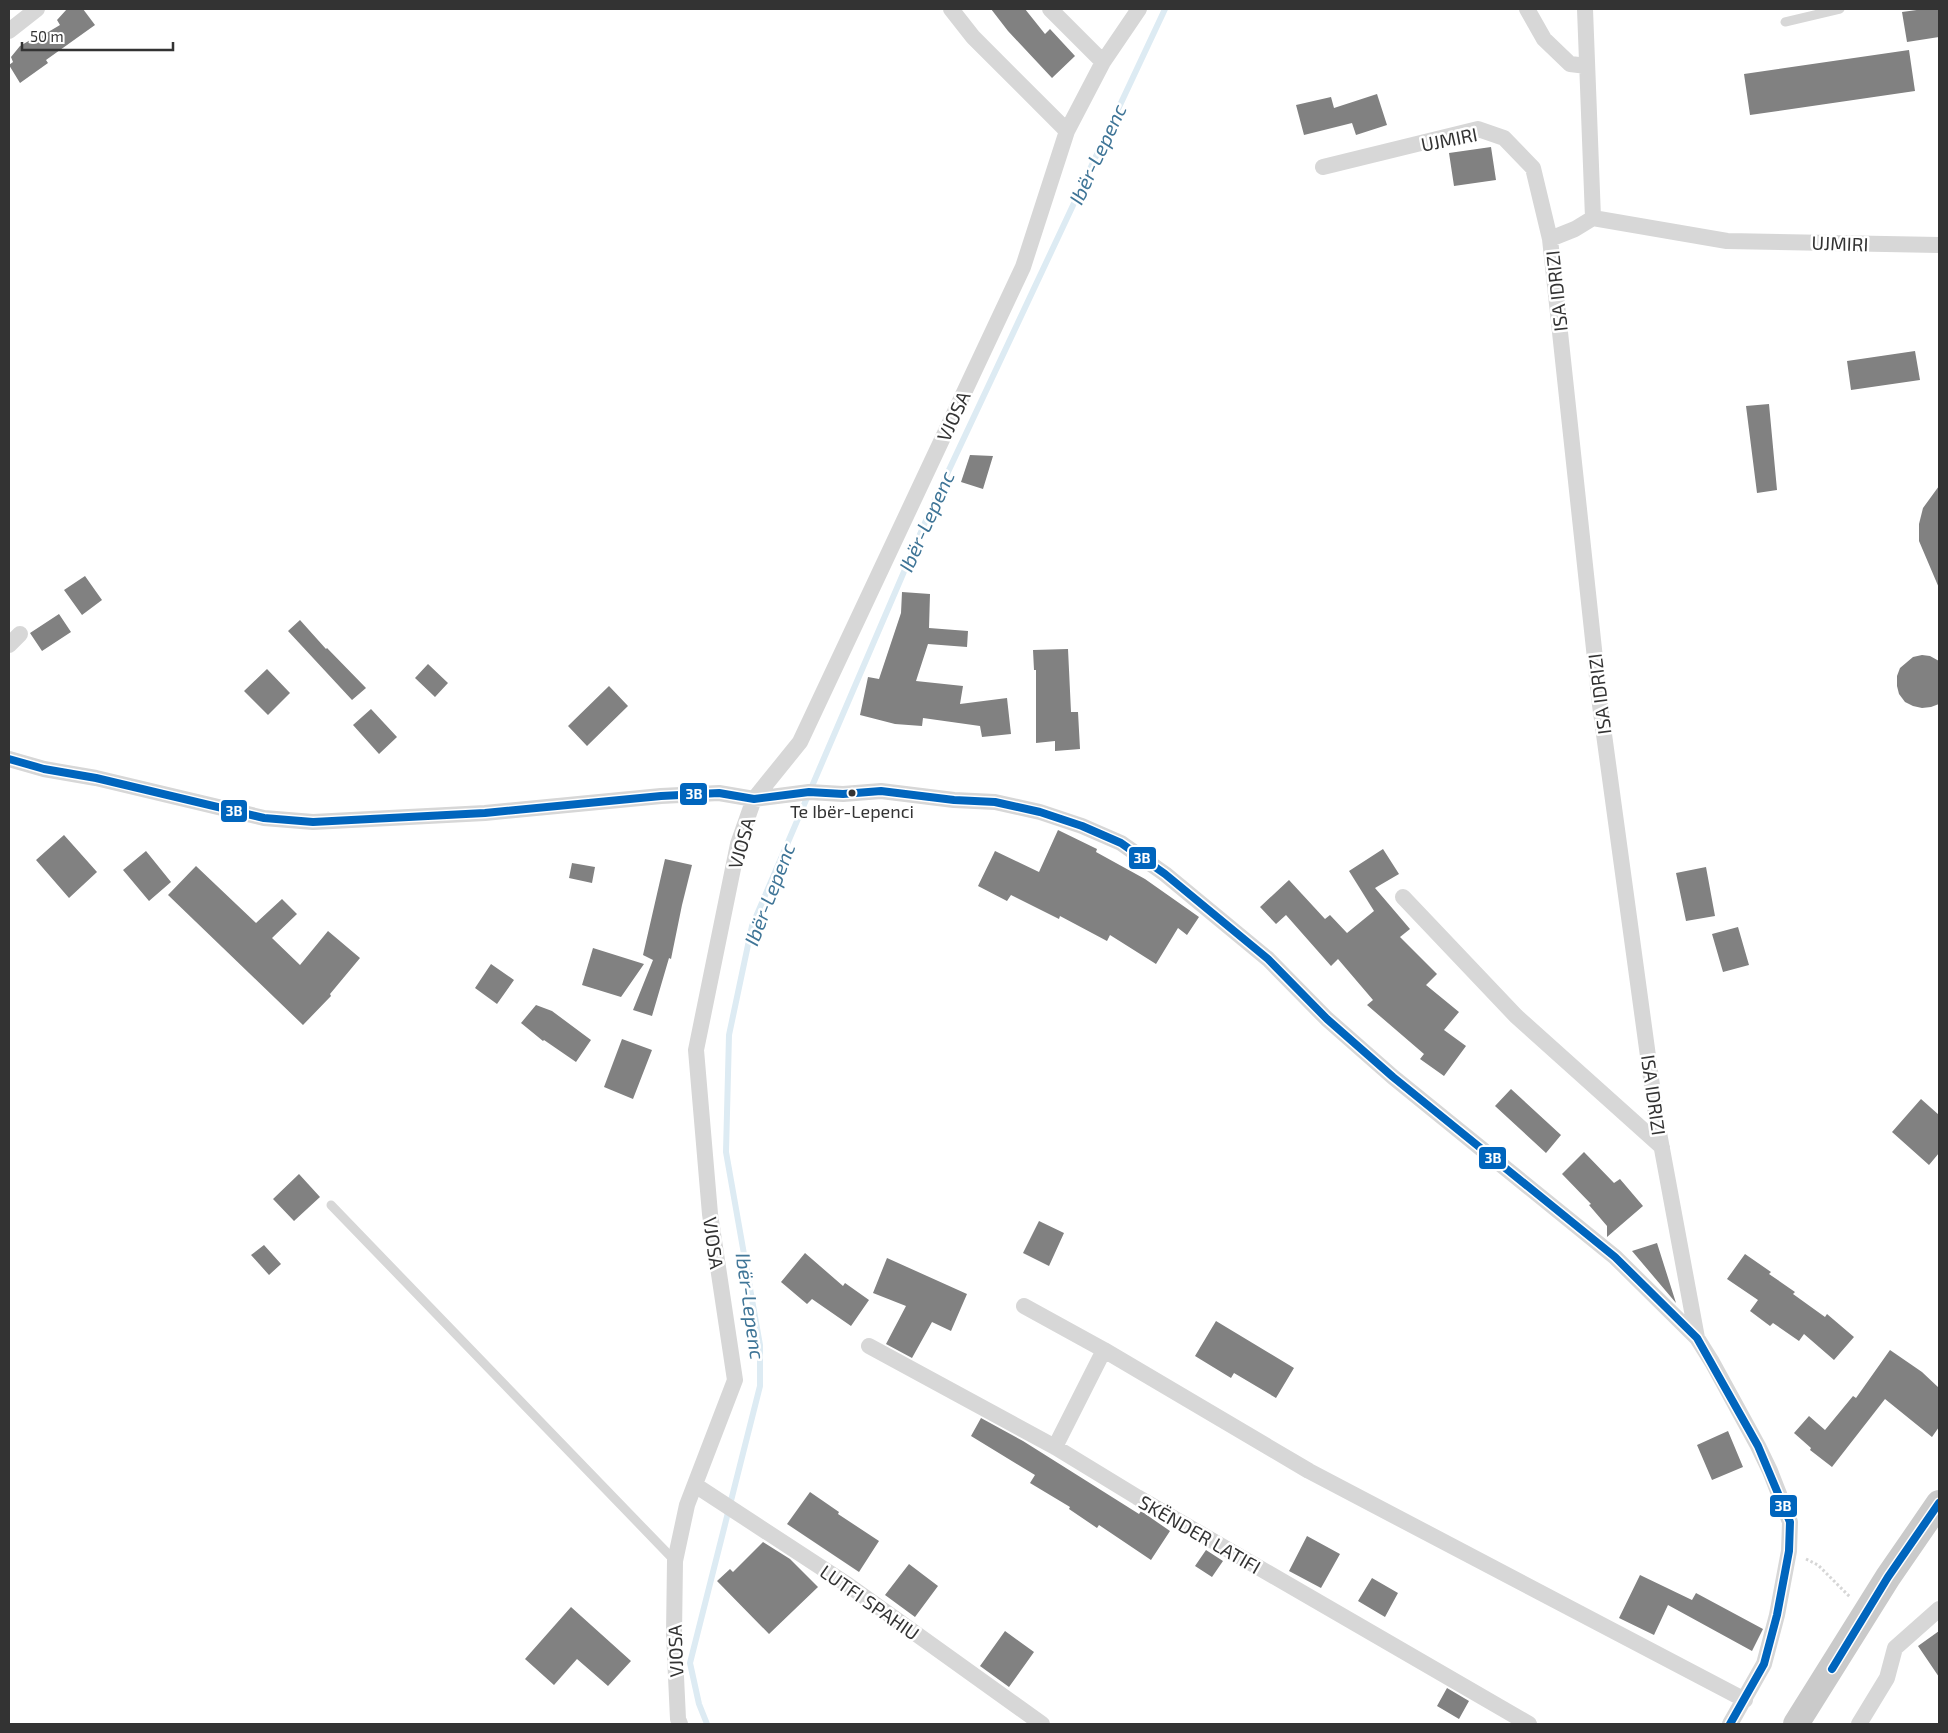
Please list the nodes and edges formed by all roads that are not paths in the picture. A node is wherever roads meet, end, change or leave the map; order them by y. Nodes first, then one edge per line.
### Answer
1 (37, 9) edge
2 (951, 9) edge
3 (1050, 9) edge
4 (1139, 9) edge
5 (1526, 9) edge
6 (1585, 9) edge
7 (1840, 9) edge
8 (1785, 22) dead end
9 (9, 30) edge
10 (1103, 62) junction
11 (1587, 66) junction
12 (1068, 131) junction
13 (1323, 167) dead end
14 (1593, 218) junction
15 (1550, 239) junction
16 (1939, 246) edge
17 (9, 759) edge
18 (754, 799) junction
19 (1403, 897) dead end
20 (1662, 1147) junction
21 (331, 1205) dead end
22 (1024, 1306) dead end
23 (1697, 1338) junction
24 (868, 1346) dead end
25 (1104, 1350) junction
26 (1055, 1447) junction
27 (695, 1485) junction
28 (1939, 1489) edge
29 (1939, 1503) edge
30 (674, 1561) junction
31 (1888, 1577) junction
32 (1939, 1609) edge
33 (1745, 1700) junction
34 (680, 1724) edge
35 (1042, 1724) edge
36 (1529, 1724) edge
37 (1730, 1724) edge
38 (1796, 1724) edge
39 (1859, 1724) edge

1 - 9 street
2 - 12 street
3 - 10 street
4 - 10 street, VJOSA
5 - 11 street
6 - 11 street
7 - 8 lane
10 - 12 street, VJOSA
11 - 14 street
12 - 18 street, VJOSA
13 - 15 street, UJMIRI
14 - 15 street
14 - 16 street, UJMIRI
15 - 20 street, ISA IDRIZI
17 - 18 street
18 - 23 street
18 - 27 street, VJOSA
19 - 20 street, ISA IDRIZI
20 - 23 street, ISA IDRIZI
21 - 30 lane
22 - 25 street
23 - 33 street
24 - 26 street, SKËNDER LATIFI
25 - 26 street
25 - 33 street
26 - 36 street, SKËNDER LATIFI
27 - 30 street, VJOSA
27 - 35 street, LUTFI SPAHIU
28 - 31 main road
29 - 31 main road
30 - 34 street, VJOSA
31 - 38 main road
32 - 39 street
33 - 37 street

